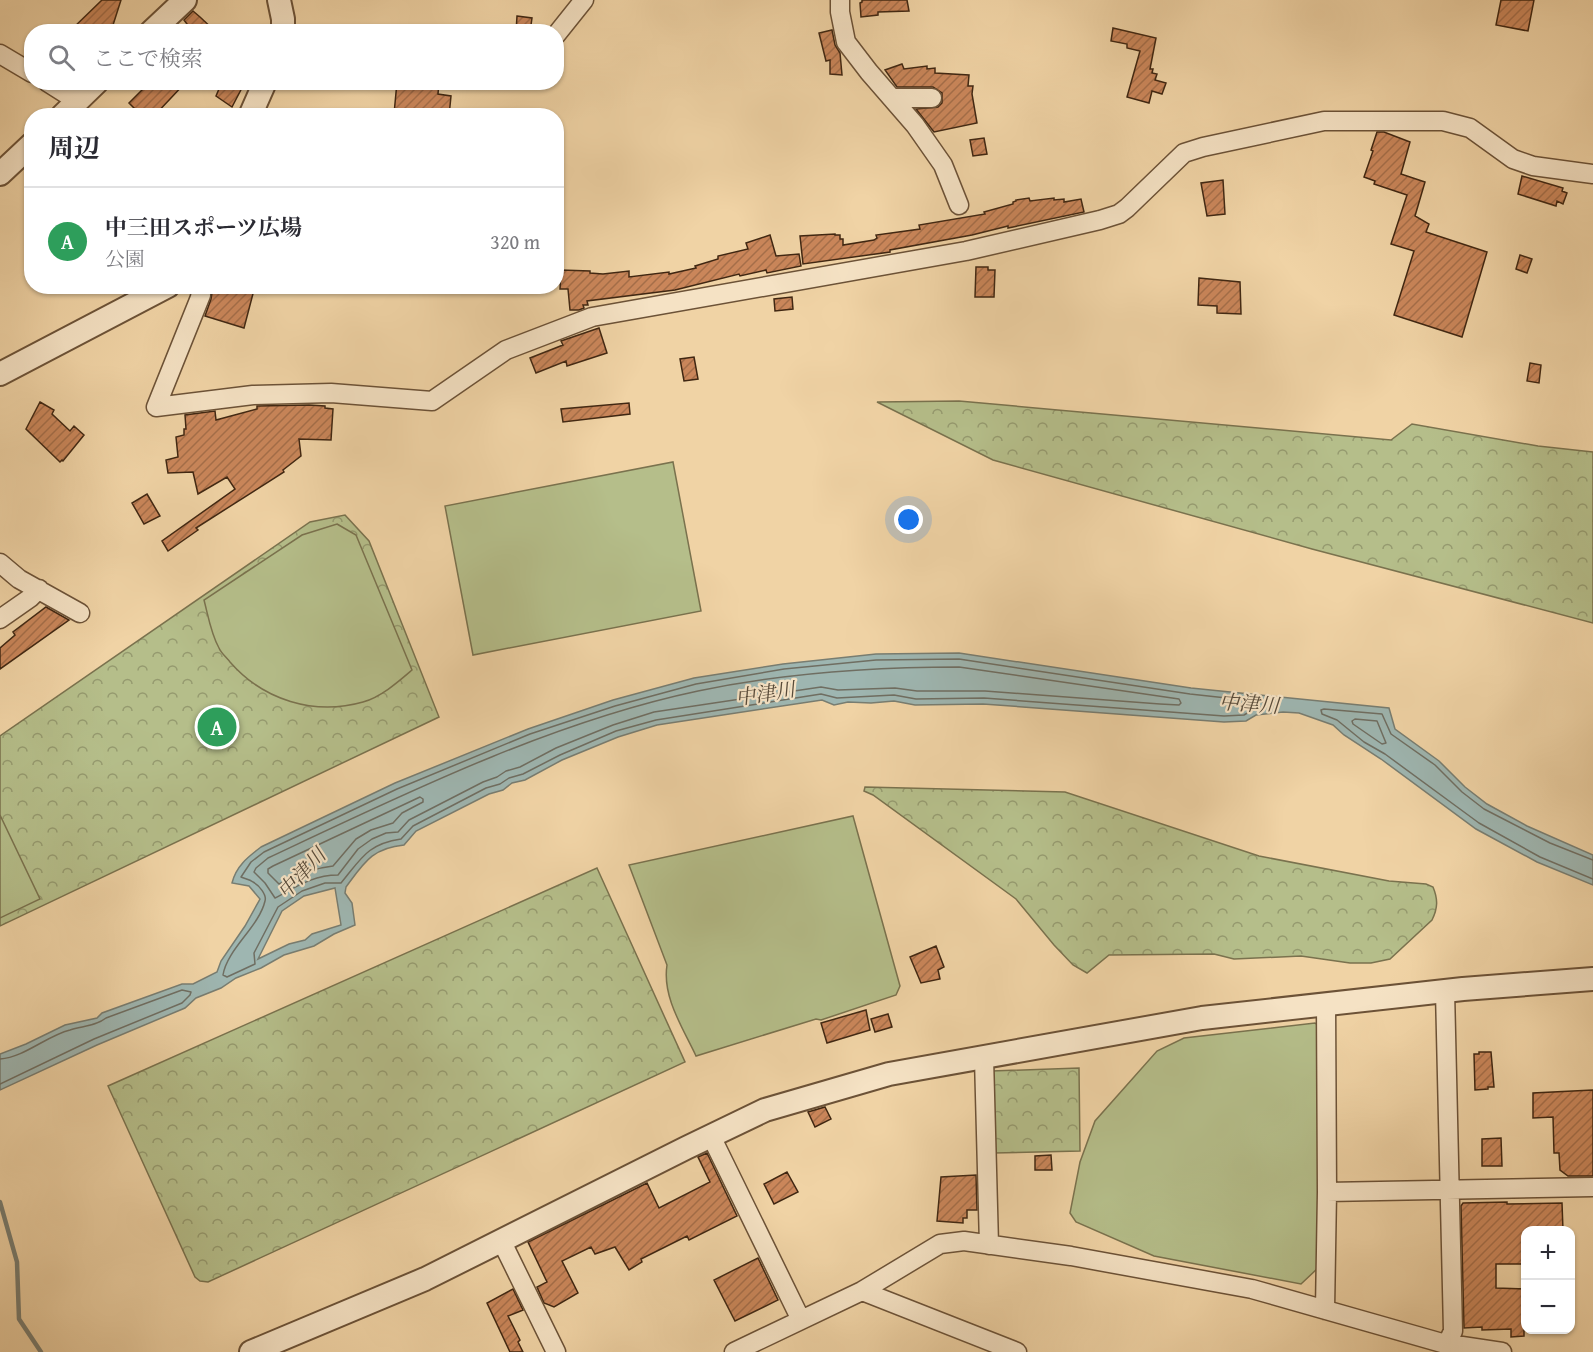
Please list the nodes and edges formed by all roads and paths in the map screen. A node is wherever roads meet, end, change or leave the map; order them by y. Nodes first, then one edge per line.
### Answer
1 (185, 0) edge
2 (279, 0) edge
3 (584, 0) edge
4 (840, 0) edge
5 (160, 24) edge
6 (282, 24) edge
7 (564, 25) edge
8 (0, 54) edge
9 (24, 68) edge
10 (54, 90) edge
11 (89, 90) edge
12 (261, 90) edge
13 (891, 98) junction
14 (932, 98) dead end
15 (70, 108) edge
16 (254, 108) edge
17 (24, 152) edge
18 (0, 174) edge
19 (1593, 174) edge
20 (958, 205) dead end
21 (153, 294) edge
22 (201, 294) edge
23 (0, 358) edge
24 (28, 360) junction
25 (0, 374) edge
26 (0, 388) edge
27 (0, 563) edge
28 (39, 589) junction
29 (80, 613) dead end
30 (0, 619) edge
31 (1593, 979) edge
32 (1445, 991) junction
33 (1326, 1003) junction
34 (984, 1058) junction
35 (711, 1136) junction
36 (1593, 1187) edge
37 (1449, 1190) junction
38 (1327, 1192) junction
39 (501, 1240) junction
40 (989, 1245) junction
41 (862, 1291) junction
42 (1325, 1310) junction
43 (801, 1320) junction
44 (1442, 1346) edge
45 (251, 1352) edge
46 (556, 1352) edge
47 (734, 1352) edge
48 (1017, 1352) edge
49 (1502, 1352) edge

1 - 5 street
2 - 6 street
3 - 7 street
4 - 13 street
8 - 9 street
10 - 15 street
11 - 15 street
12 - 16 street
13 - 14 street
13 - 20 street
17 - 18 street
19 - 22 street
21 - 24 street
23 - 24 street
24 - 25 street
24 - 26 street
27 - 28 street
28 - 29 street
28 - 30 street
31 - 32 street
32 - 33 street
32 - 37 street
33 - 34 street
33 - 38 street
34 - 35 street
34 - 40 street
35 - 39 street
35 - 43 street
36 - 37 street
37 - 38 street
37 - 44 street
38 - 42 street
39 - 45 street
39 - 46 street
40 - 41 street
40 - 42 street
41 - 43 street
41 - 48 street
42 - 44 street
43 - 47 street
44 - 49 street

